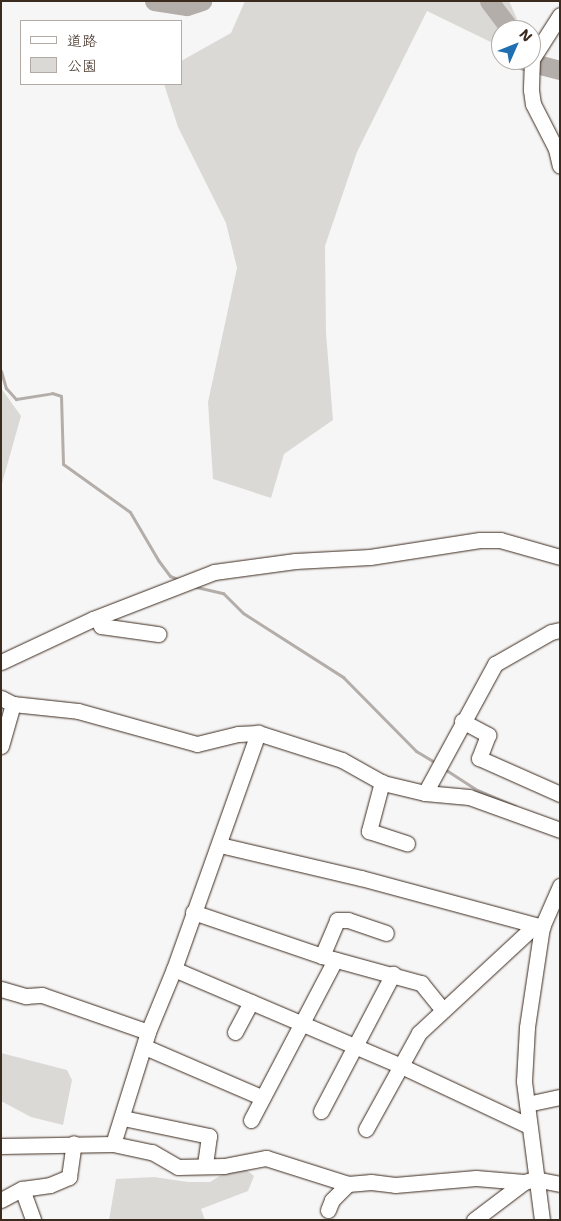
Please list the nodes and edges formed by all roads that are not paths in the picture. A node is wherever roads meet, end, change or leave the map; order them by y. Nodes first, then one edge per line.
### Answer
1 (560, 16) edge
2 (560, 166) edge
3 (560, 557) edge
4 (97, 618) junction
5 (560, 630) edge
6 (158, 634) dead end
7 (1, 662) edge
8 (7, 701) edge
9 (462, 721) junction
10 (258, 734) junction
11 (1, 746) edge
12 (382, 782) junction
13 (425, 793) junction
14 (560, 794) edge
15 (560, 830) edge
16 (407, 843) dead end
17 (220, 845) junction
18 (560, 886) edge
19 (193, 912) junction
20 (538, 927) junction
21 (386, 934) dead end
22 (328, 958) junction
23 (174, 969) junction
24 (393, 974) junction
25 (1, 989) edge
26 (251, 1002) junction
27 (443, 1010) junction
28 (302, 1023) junction
29 (148, 1032) junction
30 (235, 1032) dead end
31 (355, 1046) junction
32 (144, 1047) junction
33 (399, 1065) junction
34 (560, 1097) edge
35 (261, 1098) junction
36 (526, 1104) junction
37 (321, 1111) dead end
38 (123, 1118) junction
39 (251, 1120) dead end
40 (529, 1126) junction
41 (366, 1129) dead end
42 (74, 1143) junction
43 (113, 1144) junction
44 (1, 1146) edge
45 (205, 1165) junction
46 (529, 1181) junction
47 (348, 1184) junction
48 (560, 1184) edge
49 (22, 1189) junction
50 (1, 1200) edge
51 (328, 1210) dead end
52 (33, 1220) edge
53 (474, 1220) edge
54 (542, 1220) edge

1 - 2 street
3 - 4 street
4 - 6 street
4 - 7 street
5 - 9 street
8 - 10 street
8 - 11 street
9 - 13 street
9 - 14 street
10 - 12 street
10 - 17 street
12 - 13 street
12 - 16 street
13 - 15 street
17 - 19 street
17 - 20 street
18 - 20 street
19 - 22 street
19 - 23 street
20 - 27 street
20 - 36 street
21 - 22 street
22 - 24 street
22 - 28 street
23 - 26 street
23 - 29 street
24 - 27 street
24 - 31 street
25 - 29 street
26 - 28 street
26 - 30 street
27 - 33 street
28 - 31 street
28 - 35 street
29 - 32 street
31 - 33 street
31 - 37 street
32 - 35 street
32 - 38 street
33 - 40 street
33 - 41 street
34 - 36 street
35 - 39 street
36 - 40 street
38 - 43 street
38 - 45 street
40 - 46 street
42 - 43 street
42 - 44 street
42 - 49 street
43 - 45 street
45 - 47 street
46 - 47 street
46 - 48 street
46 - 53 street
46 - 54 street
47 - 51 street
49 - 50 street
49 - 52 street

